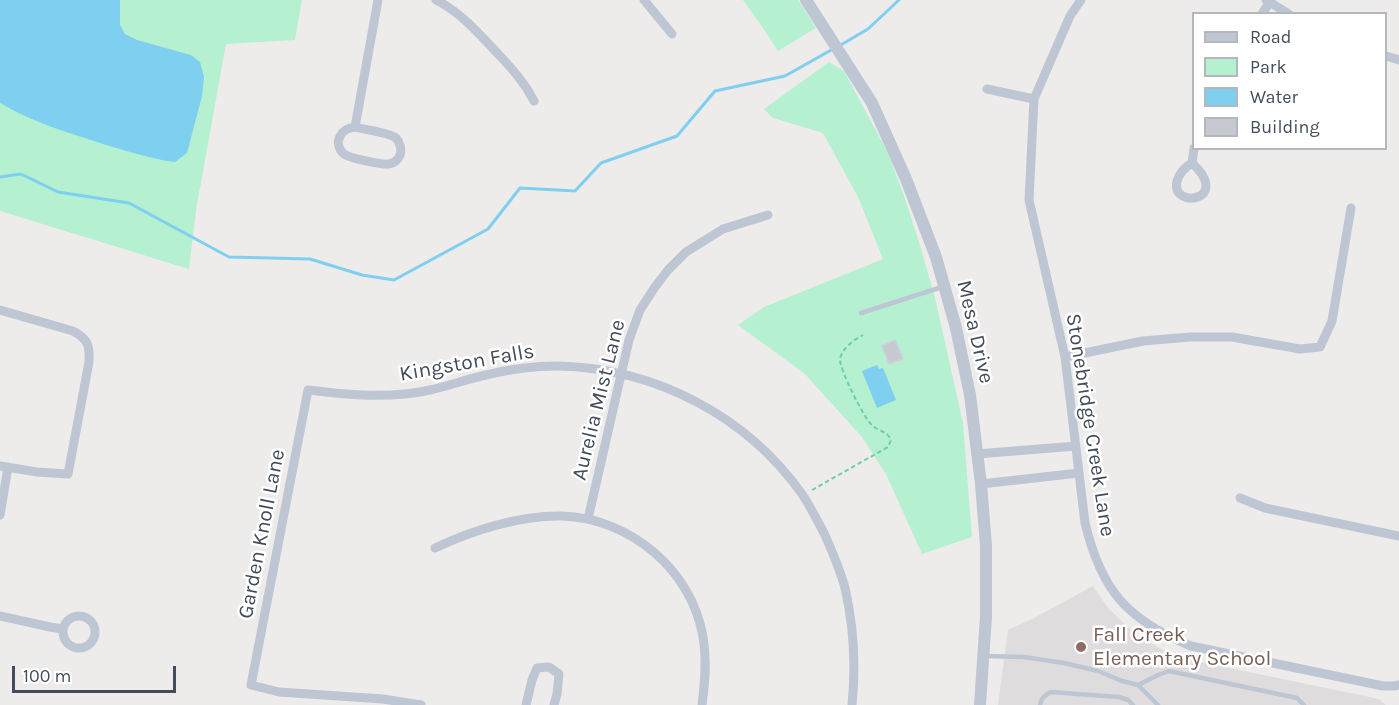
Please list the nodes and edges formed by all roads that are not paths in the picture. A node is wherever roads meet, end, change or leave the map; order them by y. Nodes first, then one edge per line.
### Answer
1 (378, 0) edge
2 (436, 0) edge
3 (644, 0) edge
4 (806, 0) edge
5 (1081, 0) edge
6 (1268, 2) edge
7 (1286, 12) edge
8 (672, 34) dead end
9 (987, 88) dead end
10 (1034, 99) junction
11 (534, 101) dead end
12 (355, 128) junction
13 (1194, 150) edge
14 (1192, 163) dead end
15 (1351, 208) dead end
16 (768, 215) dead end
17 (945, 286) junction
18 (0, 310) edge
19 (861, 313) dead end
20 (1065, 357) junction
21 (622, 374) junction
22 (308, 390) joint
23 (1076, 446) junction
24 (977, 454) junction
25 (4, 467) edge
26 (1079, 473) junction
27 (981, 484) junction
28 (1240, 498) dead end
29 (0, 515) edge
30 (588, 519) junction
31 (1399, 536) edge
32 (435, 548) dead end
33 (0, 616) edge
34 (63, 628) dead end
35 (984, 656) junction
36 (1138, 685) junction
37 (1399, 685) edge
38 (421, 705) edge
39 (526, 705) edge
40 (554, 705) edge
41 (702, 705) edge
42 (852, 705) edge
43 (980, 705) edge
44 (1040, 705) edge
45 (1133, 705) edge
46 (1158, 705) edge
47 (1304, 705) edge

1 - 12 street
2 - 11 street
3 - 8 street
4 - 17 street, Mesa Drive
5 - 10 street, Stonebridge Creek Lane
6 - 7 street
9 - 10 street
10 - 20 street, Stonebridge Creek Lane
12 - 12 street
13 - 14 street
15 - 20 street
16 - 21 street, Aurelia Mist Lane
17 - 19 lane
17 - 24 street, Mesa Drive
18 - 25 street
20 - 23 street, Stonebridge Creek Lane
21 - 22 street, Kingston Falls
21 - 30 street, Aurelia Mist Lane
21 - 42 street, Kingston Falls
22 - 38 street, Garden Knoll Lane
23 - 24 street
23 - 26 street, Stonebridge Creek Lane
24 - 27 street, Mesa Drive
25 - 29 street
26 - 27 street
26 - 37 street, Stonebridge Creek Lane
27 - 35 street, Mesa Drive
28 - 31 street
30 - 32 street
30 - 41 street
33 - 34 street
35 - 36 lane
35 - 43 street, Mesa Drive
36 - 46 lane
36 - 47 lane
39 - 40 street
44 - 45 lane

